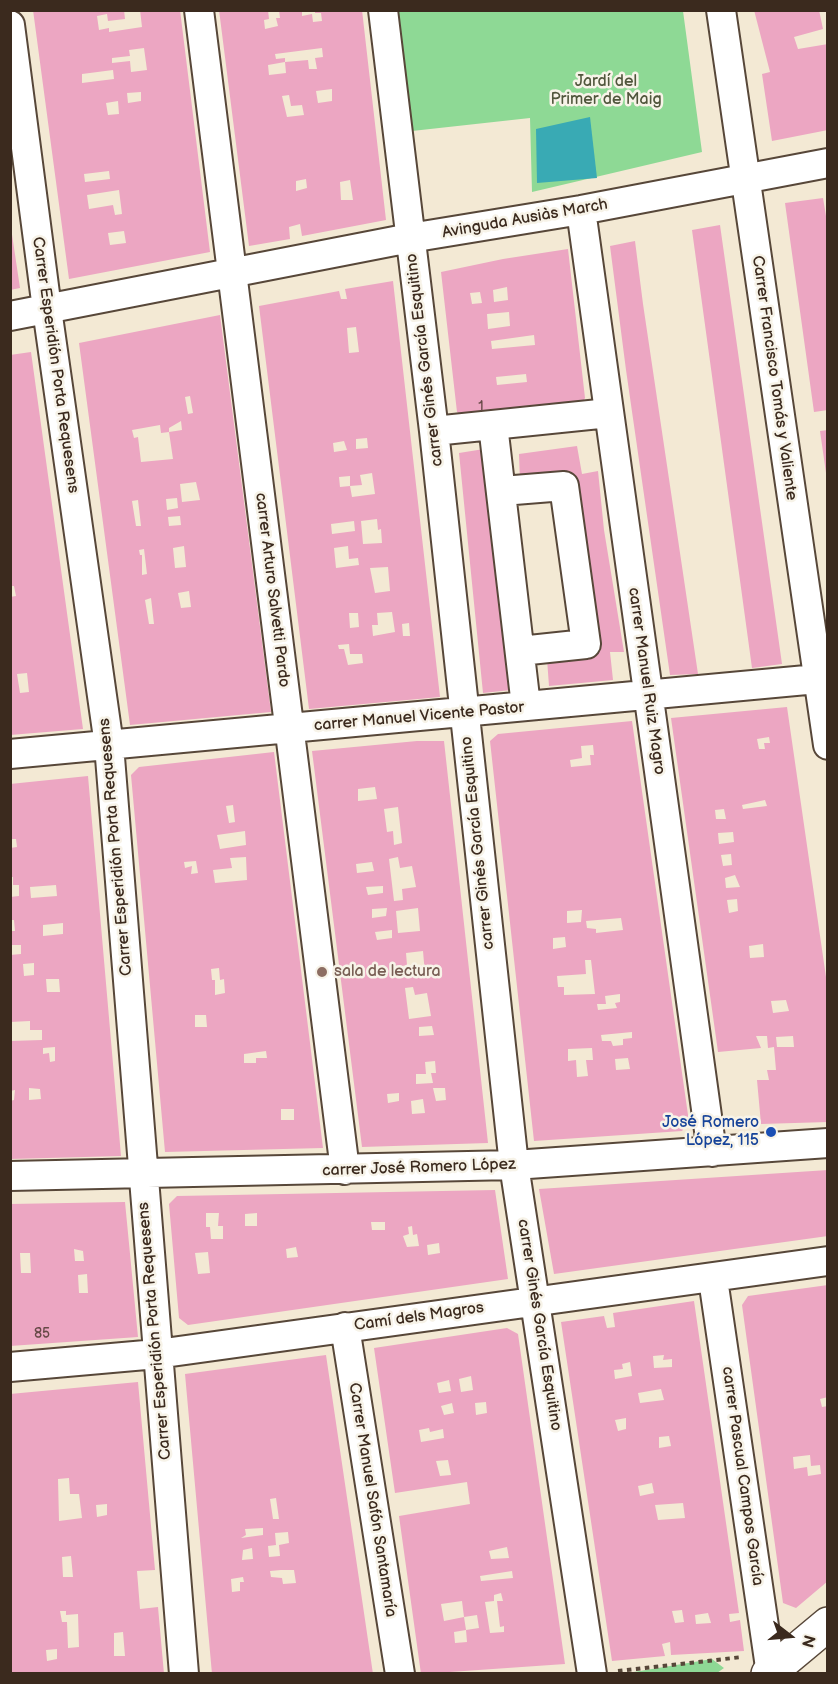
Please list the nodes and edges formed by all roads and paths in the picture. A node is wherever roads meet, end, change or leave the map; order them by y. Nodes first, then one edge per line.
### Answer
1 (199, 10) edge
2 (383, 10) edge
3 (721, 10) edge
4 (10, 25) edge
5 (828, 163) edge
6 (745, 179) junction
7 (581, 210) junction
8 (410, 238) junction
9 (233, 272) junction
10 (47, 309) junction
11 (10, 316) edge
12 (609, 413) junction
13 (493, 425) junction
14 (434, 431) junction
15 (502, 491) junction
16 (520, 651) junction
17 (823, 679) edge
18 (648, 696) junction
19 (526, 706) junction
20 (464, 711) junction
21 (289, 729) junction
22 (109, 745) junction
23 (828, 745) edge
24 (10, 754) edge
25 (828, 1143) edge
26 (712, 1152) junction
27 (514, 1165) junction
28 (345, 1170) junction
29 (142, 1173) junction
30 (10, 1176) edge
31 (828, 1261) edge
32 (713, 1279) junction
33 (536, 1301) junction
34 (345, 1327) junction
35 (157, 1354) junction
36 (10, 1367) edge
37 (828, 1624) edge
38 (766, 1638) junction
39 (602, 1672) edge
40 (770, 1673) edge
41 (184, 1674) edge
42 (400, 1674) edge

1 - 9 street, carrer Arturo Salvetti Pardo
2 - 8 street, carrer Ginés García Esquitino
3 - 6 street, Carrer Francisco Tomás y Valiente
4 - 10 street, Carrer Esperidión Porta Requesens
5 - 6 street, Avinguda Ausiàs March
6 - 7 street, Avinguda Ausiàs March
6 - 17 street, Carrer Francisco Tomás y Valiente
7 - 8 street, Avinguda Ausiàs March
7 - 12 street, carrer Manuel Ruiz Magro
8 - 9 street, Avinguda Ausiàs March
8 - 14 street, carrer Ginés García Esquitino
9 - 10 street, Avinguda Ausiàs March
9 - 21 street, carrer Arturo Salvetti Pardo
10 - 11 street, Avinguda Ausiàs March
10 - 22 street, Carrer Esperidión Porta Requesens
12 - 13 street
12 - 18 street, carrer Manuel Ruiz Magro
13 - 14 street
13 - 15 street
14 - 20 street, carrer Ginés García Esquitino
15 - 16 street
15 - 16 street
16 - 19 street
17 - 18 street, carrer Manuel Vicente Pastor
17 - 23 street, Carrer Francisco Tomás y Valiente
18 - 19 street, carrer Manuel Vicente Pastor
18 - 26 street, carrer Manuel Ruiz Magro
19 - 20 street, carrer Manuel Vicente Pastor
20 - 21 street, carrer Manuel Vicente Pastor
20 - 27 street, carrer Ginés García Esquitino
21 - 22 street, carrer Manuel Vicente Pastor
21 - 28 street, carrer Arturo Salvetti Pardo
22 - 24 street, carrer Manuel Vicente Pastor
22 - 29 street, Carrer Esperidión Porta Requesens
25 - 26 street, carrer José Romero López
26 - 27 street, carrer José Romero López
27 - 28 street, carrer José Romero López
27 - 33 street, carrer Ginés García Esquitino
28 - 29 street, carrer José Romero López
29 - 30 street, carrer José Romero López
29 - 35 street, Carrer Esperidión Porta Requesens
31 - 32 street, Camí dels Magros
32 - 33 street, Camí dels Magros
32 - 38 street, carrer Pascual Campos García
33 - 34 street, Camí dels Magros
33 - 39 street, carrer Ginés García Esquitino
34 - 35 street, Camí dels Magros
34 - 42 street, Carrer Manuel Safón Santamaría
35 - 36 street, Camí dels Magros
35 - 41 street, Carrer Esperidión Porta Requesens
37 - 40 street
38 - 39 path
38 - 40 street, carrer Pascual Campos García

